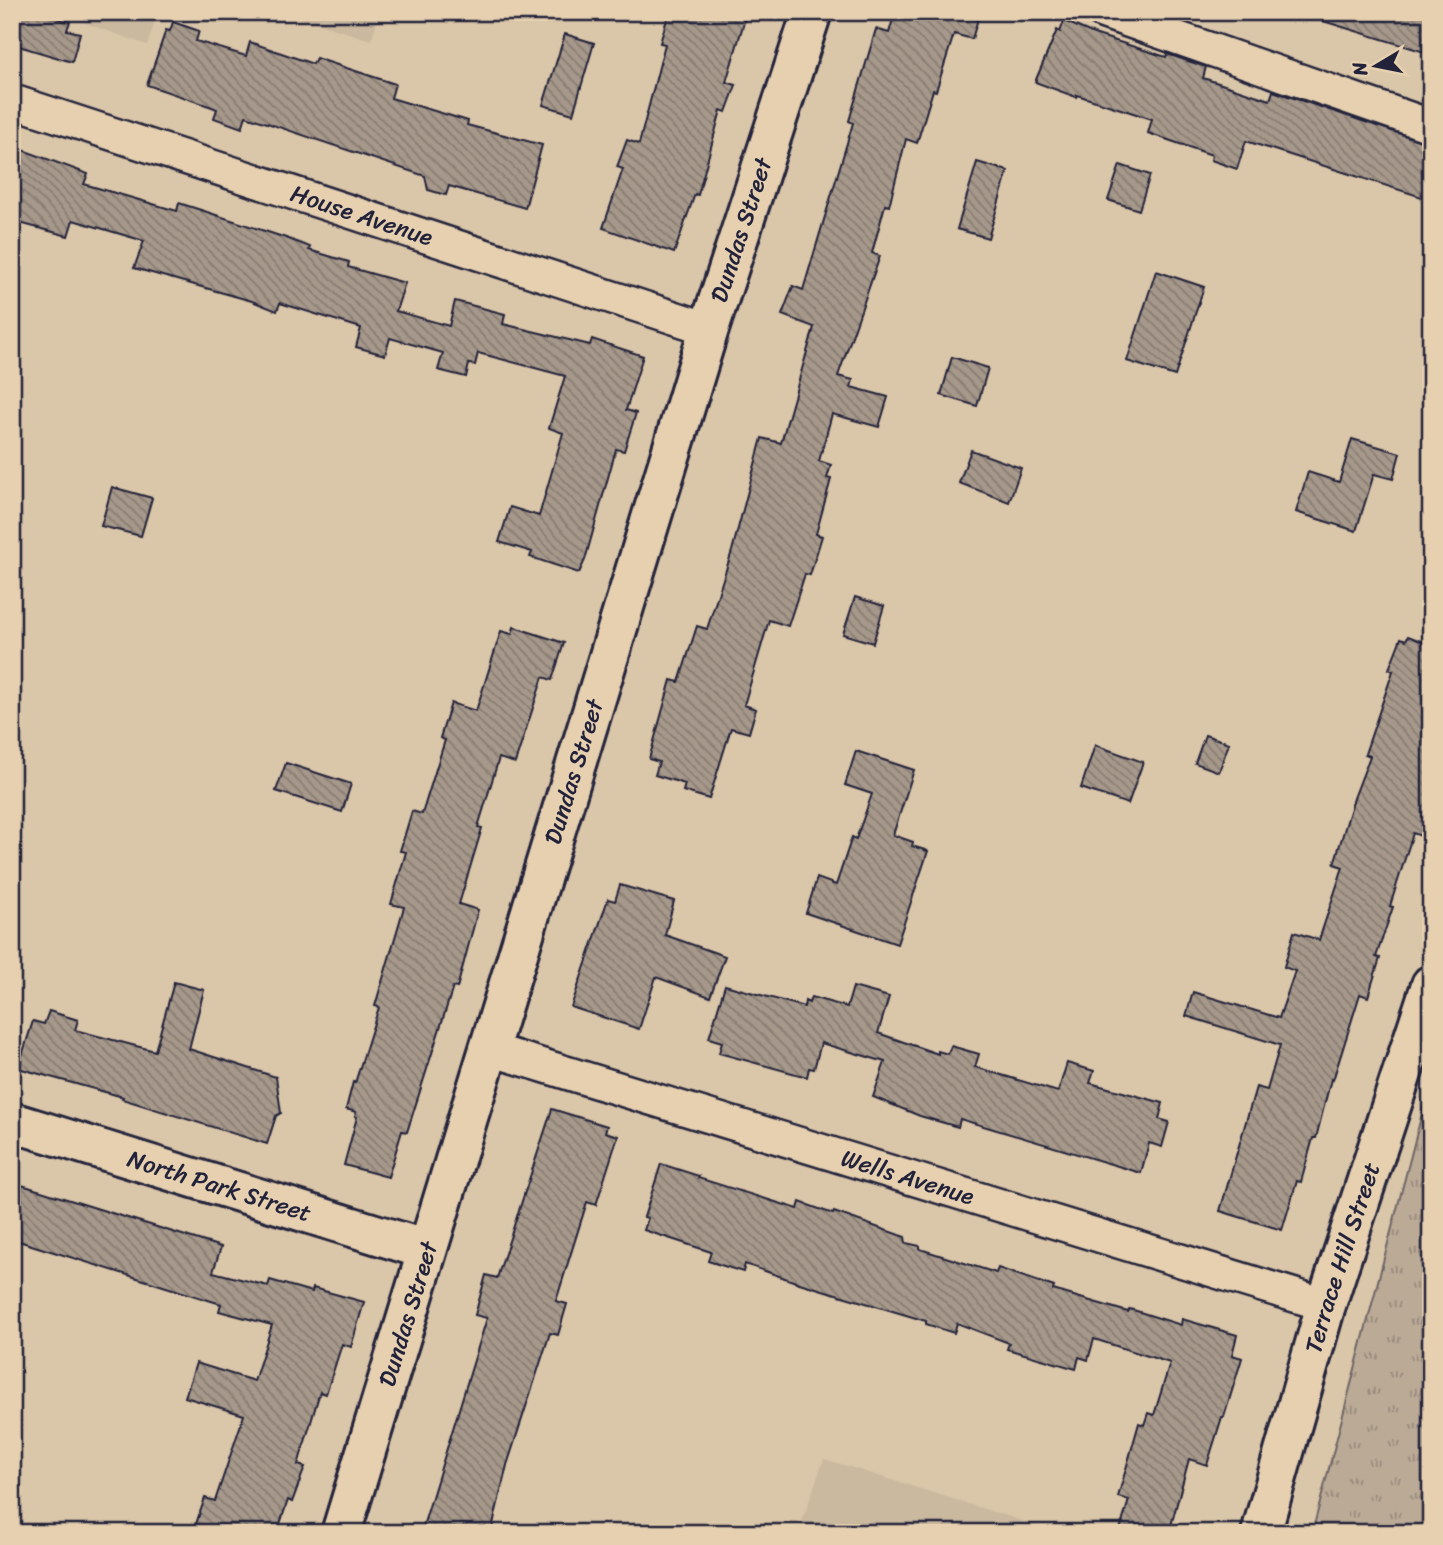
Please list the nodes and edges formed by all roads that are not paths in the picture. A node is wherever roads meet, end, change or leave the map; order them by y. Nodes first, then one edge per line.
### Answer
1 (812, 12) edge
2 (1103, 12) edge
3 (12, 101) edge
4 (1431, 126) edge
5 (709, 329) junction
6 (1431, 985) edge
7 (489, 1049) junction
8 (12, 1122) edge
9 (427, 1250) junction
10 (1326, 1305) junction
11 (341, 1533) edge
12 (1261, 1533) edge

1 - 5 street, Dundas Street
2 - 4 street
3 - 5 street, House Avenue
5 - 7 street, Dundas Street
6 - 10 street, Terrace Hill Street
7 - 9 street, Dundas Street
7 - 10 street, Wells Avenue
8 - 9 street, North Park Street
9 - 11 street, Dundas Street
10 - 12 street, Terrace Hill Street

